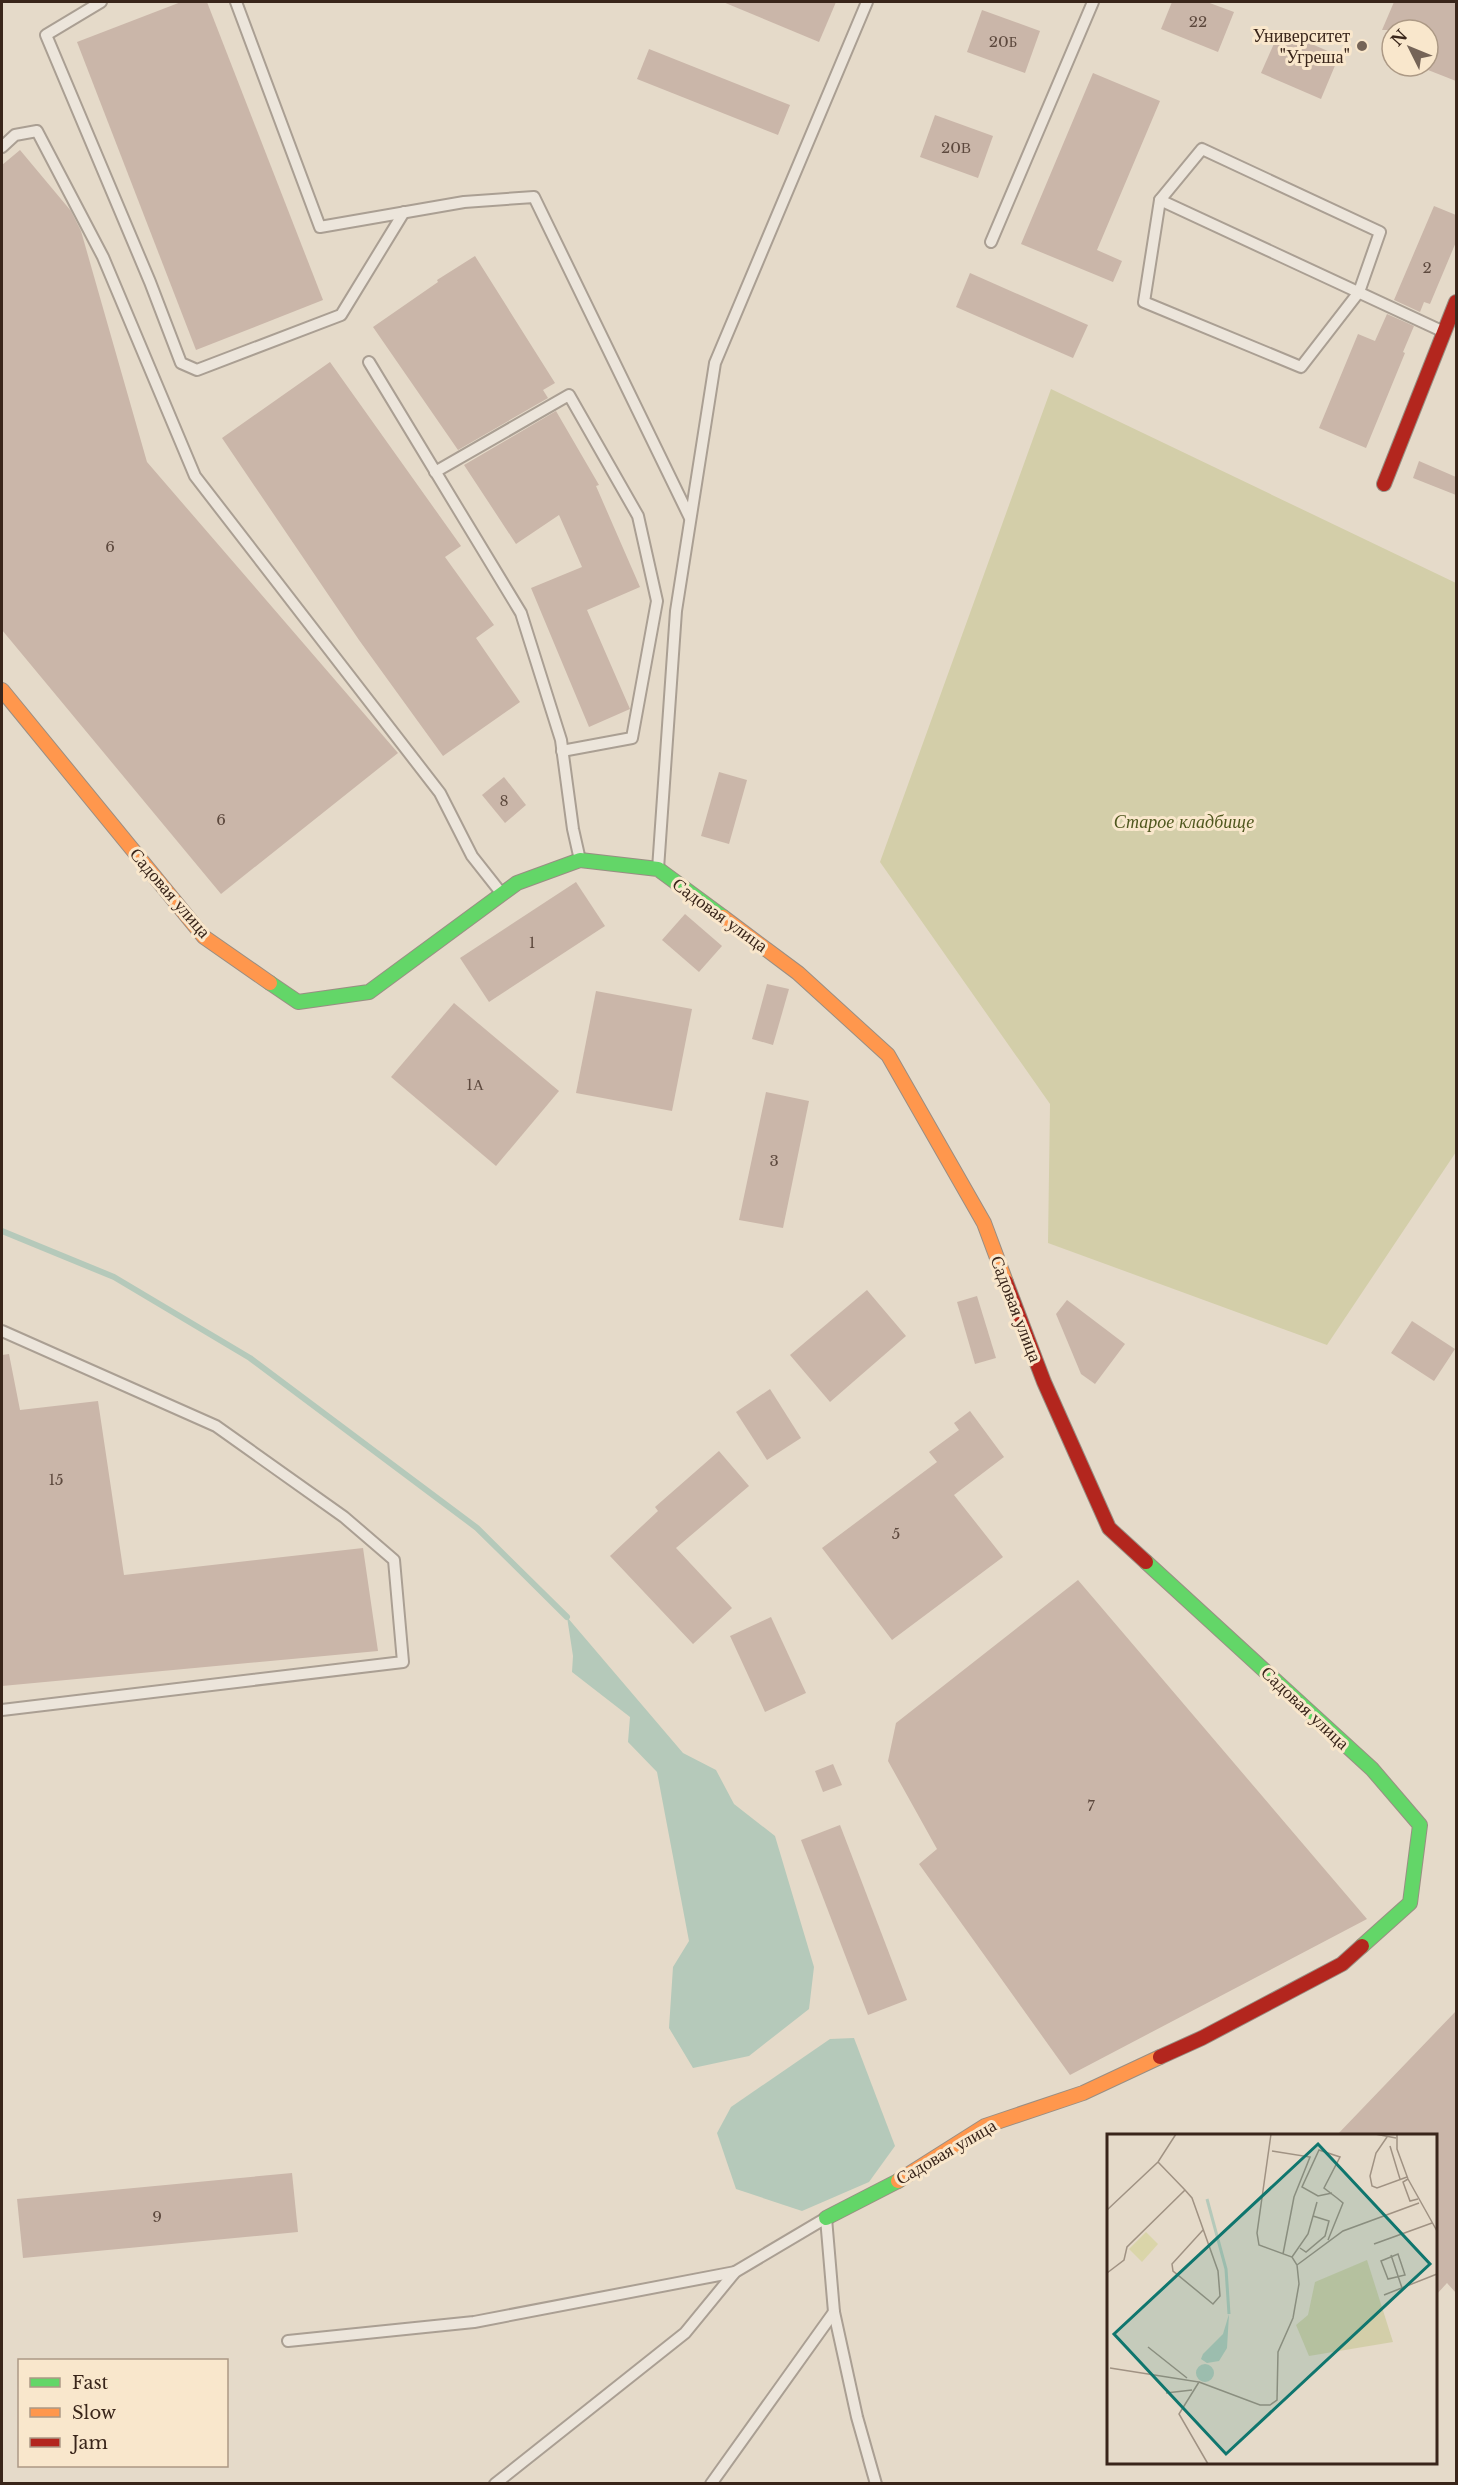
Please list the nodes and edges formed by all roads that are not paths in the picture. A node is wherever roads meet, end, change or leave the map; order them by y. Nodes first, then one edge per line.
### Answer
1 (101, 2) edge
2 (236, 2) edge
3 (867, 2) edge
4 (1093, 2) edge
5 (2, 147) edge
6 (1160, 200) junction
7 (404, 213) junction
8 (991, 242) dead end
9 (1359, 292) junction
10 (1456, 302) edge
11 (1445, 332) junction
12 (369, 362) dead end
13 (435, 472) junction
14 (1384, 484) dead end
15 (690, 518) junction
16 (2, 690) edge
17 (562, 752) junction
18 (580, 860) junction
19 (658, 869) junction
20 (502, 894) junction
21 (2, 1331) edge
22 (2, 1710) edge
23 (826, 2218) junction
24 (735, 2272) junction
25 (834, 2312) junction
26 (288, 2341) dead end
27 (495, 2484) edge
28 (711, 2484) edge
29 (876, 2484) edge

1 - 7 lane
2 - 7 lane
3 - 15 lane
4 - 8 lane
5 - 20 lane
6 - 9 lane
6 - 9 lane
6 - 9 lane
7 - 15 lane
9 - 11 lane
10 - 11 street
11 - 14 street
12 - 13 lane
13 - 17 lane
13 - 17 lane
15 - 19 lane
16 - 20 street, Садовая улица
17 - 18 lane
18 - 19 street, Садовая улица
18 - 20 street, Садовая улица
19 - 23 street, Садовая улица
21 - 22 lane
23 - 24 lane
23 - 25 lane
24 - 26 lane
24 - 27 lane
25 - 28 lane
25 - 29 lane

